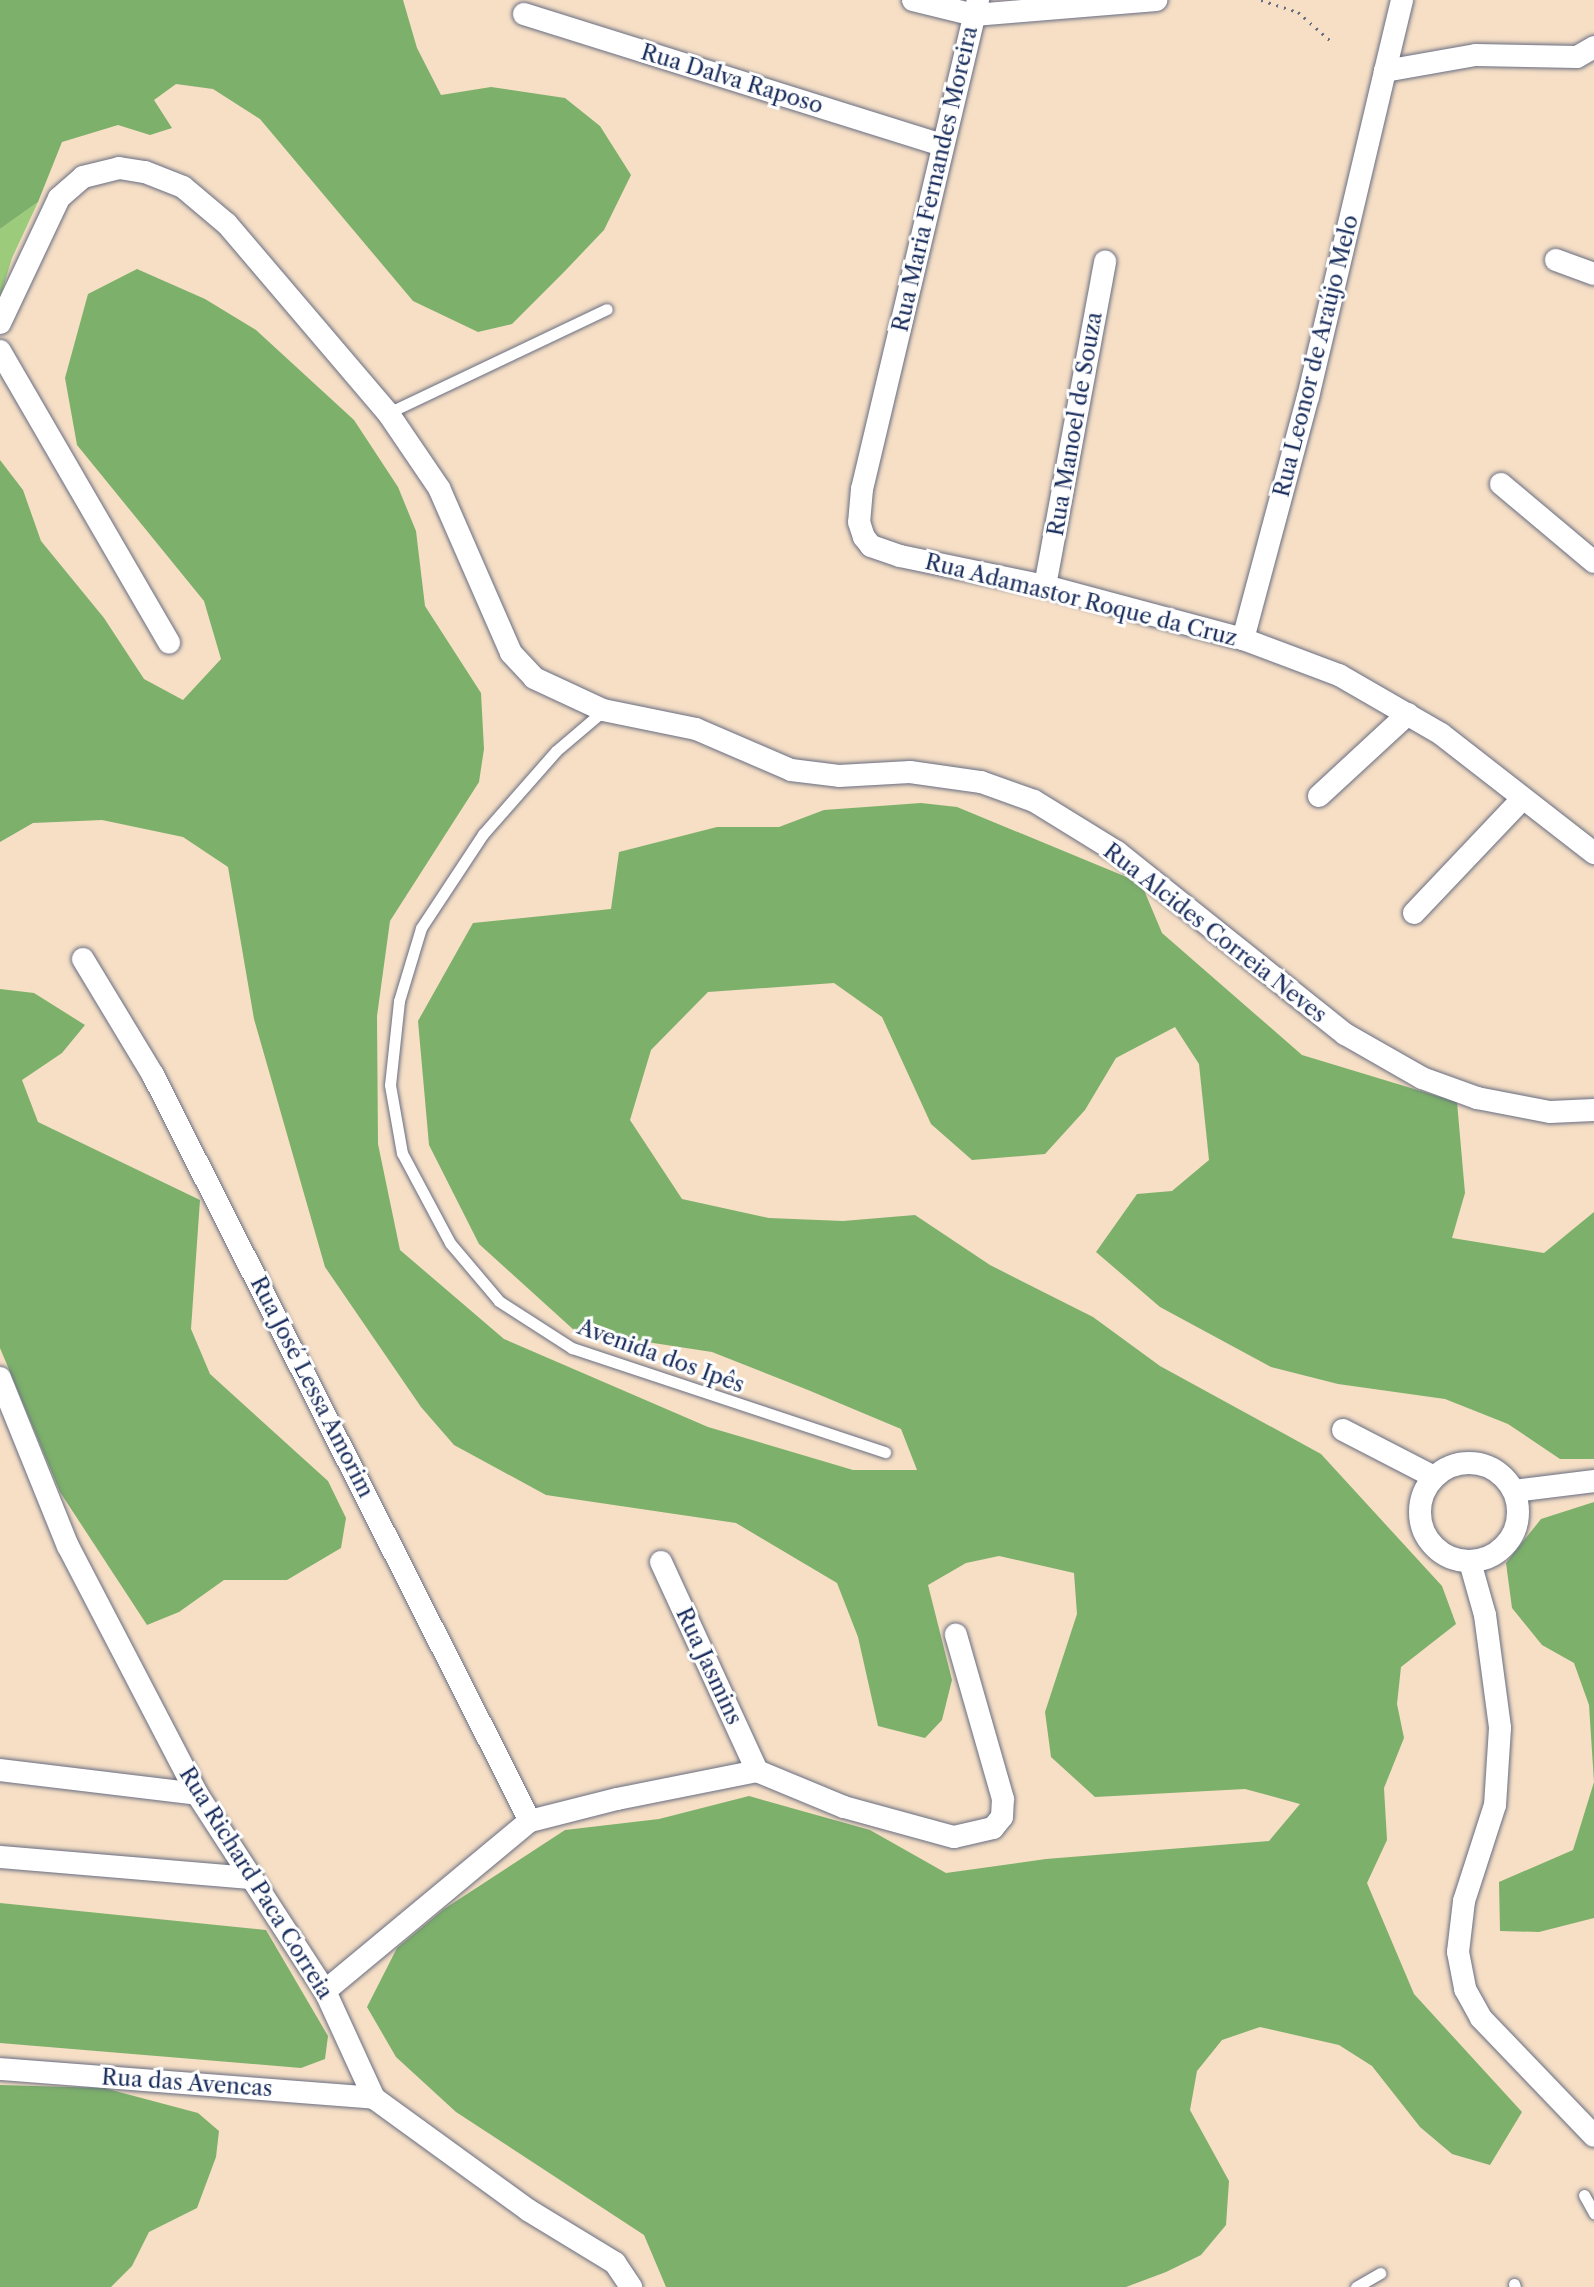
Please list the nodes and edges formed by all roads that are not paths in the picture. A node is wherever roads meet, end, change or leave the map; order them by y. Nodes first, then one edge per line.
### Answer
1 (913, 0) edge
2 (1156, 0) edge
3 (1402, 0) edge
4 (976, 7) edge
5 (524, 14) dead end
6 (1594, 47) edge
7 (1385, 71) junction
8 (941, 145) junction
9 (1556, 260) dead end
10 (1105, 261) dead end
11 (1594, 274) edge
12 (607, 309) dead end
13 (0, 323) edge
14 (0, 351) edge
15 (388, 413) junction
16 (1501, 484) dead end
17 (859, 522) joint
18 (1594, 562) edge
19 (1045, 586) junction
20 (1243, 639) junction
21 (169, 642) dead end
22 (603, 710) junction
23 (1408, 714) junction
24 (1319, 796) dead end
25 (1523, 798) junction
26 (1594, 853) edge
27 (1414, 913) dead end
28 (83, 959) dead end
29 (1594, 1110) edge
30 (0, 1378) edge
31 (1343, 1430) dead end
32 (885, 1452) dead end
33 (1434, 1477) junction
34 (1594, 1481) edge
35 (1514, 1491) junction
36 (661, 1562) dead end
37 (1470, 1562) junction
38 (956, 1635) dead end
39 (0, 1770) edge
40 (757, 1771) junction
41 (197, 1794) junction
42 (530, 1821) junction
43 (0, 1857) edge
44 (251, 1878) junction
45 (325, 1991) junction
46 (0, 2069) edge
47 (374, 2098) junction
48 (1594, 2136) edge
49 (1584, 2195) dead end
50 (1594, 2213) edge
51 (1380, 2273) dead end
52 (631, 2287) edge
53 (1356, 2287) edge

1 - 4 street
2 - 4 street, Rua Maria Fernandes Moreira
3 - 7 street, Rua Leonor de Araújo Melo
4 - 8 street, Rua Maria Fernandes Moreira
5 - 8 street, Rua Dalva Raposo
6 - 7 street
7 - 20 street, Rua Leonor de Araújo Melo
8 - 17 street, Rua Maria Fernandes Moreira
9 - 11 street
10 - 19 street, Rua Manoel de Souza
12 - 15 lane
13 - 15 street, Rua Alcides Correia Neves
14 - 21 street
15 - 22 street, Rua Alcides Correia Neves
16 - 18 street
17 - 19 street, Rua Adamastor Roque da Cruz
19 - 20 street, Rua Adamastor Roque da Cruz
20 - 23 street, Rua Adamastor Roque da Cruz
22 - 29 street, Rua Alcides Correia Neves
22 - 32 lane, Avenida dos Ipês
23 - 24 street
23 - 25 street, Rua Adamastor Roque da Cruz
25 - 26 street, Rua Adamastor Roque da Cruz
25 - 27 street
28 - 42 street, Rua José Lessa Amorim
30 - 41 street, Rua Richard Paca Correia
31 - 33 street
33 - 35 street
33 - 37 street
34 - 35 street
35 - 37 street
36 - 40 street, Rua Jasmins
37 - 48 street
38 - 40 street
39 - 41 street
40 - 42 street
41 - 44 street, Rua Richard Paca Correia
42 - 45 street
43 - 44 street
44 - 45 street, Rua Richard Paca Correia
45 - 47 street, Rua Richard Paca Correia
46 - 47 street, Rua das Avencas
47 - 52 street, Rua Richard Paca Correia
49 - 50 lane
51 - 53 lane

